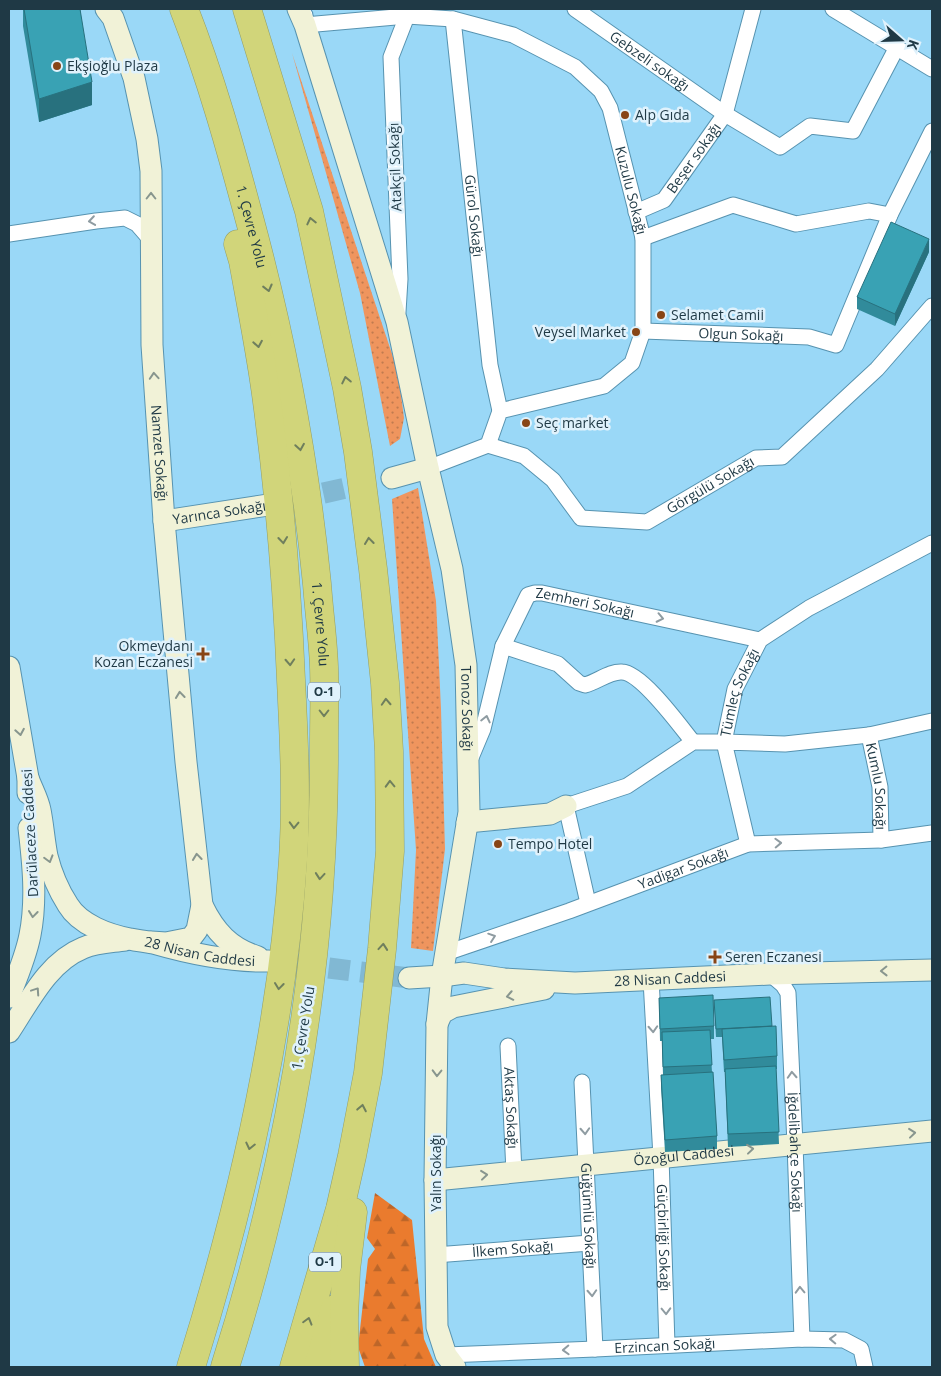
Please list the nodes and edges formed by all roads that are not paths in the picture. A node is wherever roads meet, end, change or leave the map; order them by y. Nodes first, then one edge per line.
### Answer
1 (106, 9) edge
2 (247, 9) edge
3 (575, 9) edge
4 (753, 9) edge
5 (834, 9) edge
6 (407, 12) edge
7 (302, 14) edge
8 (187, 16) edge
9 (453, 19) junction
10 (897, 47) junction
11 (932, 69) edge
12 (725, 114) junction
13 (932, 131) edge
14 (636, 212) junction
15 (890, 215) junction
16 (9, 234) edge
17 (643, 238) junction
18 (150, 239) junction
19 (932, 306) edge
20 (397, 322) junction
21 (643, 331) junction
22 (500, 411) junction
23 (488, 445) junction
24 (428, 468) junction
25 (392, 478) tunnel mouth
26 (275, 504) tunnel mouth
27 (164, 521) junction
28 (932, 543) edge
29 (760, 640) junction
30 (503, 646) junction
31 (9, 667) edge
32 (932, 721) edge
33 (869, 735) junction
34 (693, 742) junction
35 (724, 742) junction
36 (468, 764) junction
37 (28, 778) junction
38 (566, 806) junction
39 (468, 814) junction
40 (932, 833) edge
41 (882, 840) junction
42 (748, 844) junction
43 (588, 903) junction
44 (202, 905) junction
45 (130, 939) junction
46 (151, 942) junction
47 (446, 953) junction
48 (269, 961) joint
49 (932, 970) edge
50 (770, 974) junction
51 (442, 976) junction
52 (409, 978) tunnel mouth
53 (651, 980) junction
54 (575, 983) junction
55 (9, 997) edge
56 (437, 1024) junction
57 (9, 1032) edge
58 (508, 1046) dead end
59 (582, 1082) dead end
60 (932, 1131) edge
61 (795, 1144) junction
62 (352, 1156) junction
63 (661, 1158) junction
64 (586, 1165) junction
65 (514, 1172) junction
66 (435, 1180) junction
67 (590, 1243) junction
68 (436, 1256) junction
69 (346, 1270) junction
70 (802, 1339) junction
71 (667, 1346) junction
72 (595, 1349) junction
73 (450, 1361) edge
74 (191, 1367) edge
75 (225, 1367) edge
76 (294, 1367) edge
77 (318, 1367) edge
78 (345, 1367) edge
79 (865, 1367) edge

18 -> 1 main road, Namzet Sokağı
62 -> 2 highway, O-1
3 - 12 street, Gebzeli sokağı
4 - 12 street, Beşer sokağı
5 - 10 street
6 - 7 street, Kuzulu Sokağı
6 - 9 street, Kuzulu Sokağı
6 - 20 street, Atakçil Sokağı
7 - 20 main road, Tonoz Sokağı
8 -> 74 highway
8 -> 75 highway, 1. Çevre Yolu / O-1
9 - 14 street, Kuzulu Sokağı
9 - 22 street, Gürol Sokağı
10 - 11 street
10 - 12 street, Beşer sokağı
12 - 14 street, Beşer sokağı
13 - 15 street
14 - 17 street, Kuzulu Sokağı
15 - 17 street
15 - 21 street, Olgun Sokağı
18 -> 16 street
17 - 21 street, Kuzulu Sokağı
27 -> 18 main road, Namzet Sokağı
19 - 23 street, Görgülü Sokağı
20 - 24 main road, Tonoz Sokağı
21 - 22 street, Kuzulu Sokağı
22 - 23 street
23 - 24 street
24 - 25 main road
24 - 36 main road, Tonoz Sokağı
26 - 27 main road, Yarınca Sokağı
44 -> 27 main road, Namzet Sokağı
28 - 29 street, Tümleç Sokağı
30 -> 29 street, Zemheri Sokağı
29 - 35 street, Tümleç Sokağı
30 - 34 street
36 -> 30 street, Zemheri Sokağı
31 -> 37 main road, Darülaceze Caddesi
32 - 33 street
33 - 35 street
33 - 41 street, Kumlu Sokağı
34 - 35 street, Tümleç Sokağı
34 - 38 street
35 - 42 street
36 - 39 main road, Tonoz Sokağı
37 -> 45 main road
37 -> 55 main road, Darülaceze Caddesi
38 - 39 main road
38 - 43 street
39 - 47 main road, Tonoz Sokağı
40 - 41 street, Yadigar Sokağı
42 -> 41 street, Yadigar Sokağı
42 - 43 street, Yadigar Sokağı
47 -> 43 street, Yadigar Sokağı
44 - 46 main road, Namzet Sokağı
44 - 48 main road, Namzet Sokağı
45 - 46 main road, 28 Nisan Caddesi
57 -> 45 main road
46 - 48 main road, 28 Nisan Caddesi
47 - 51 main road, Tonoz Sokağı
49 -> 50 main road, 28 Nisan Caddesi
50 - 53 main road, 28 Nisan Caddesi
61 -> 50 street, İğdelibahçe Sokağı
51 - 52 main road, 28 Nisan Caddesi
51 - 54 main road, 28 Nisan Caddesi
51 - 56 main road, Yalın Sokağı
53 - 54 main road, 28 Nisan Caddesi
53 -> 63 street, Güçbirliği Sokağı
54 -> 56 main road
56 -> 66 main road, Yalın Sokağı
58 - 65 street, Aktaş Sokağı
59 -> 64 street, Güğümlü Sokağı
61 -> 60 main road, Özoğul Caddesi
63 -> 61 main road, Özoğul Caddesi
70 -> 61 street, İğdelibahçe Sokağı
62 - 69 highway
76 -> 62 highway, O-1
63 - 64 main road, Özoğul Caddesi
63 -> 71 street, Güçbirliği Sokağı
64 - 65 main road, Özoğul Caddesi
64 - 67 street, Güğümlü Sokağı
66 -> 65 main road, Özoğul Caddesi
66 - 68 main road, Yalın Sokağı
67 - 68 street, İlkem Sokağı
67 -> 72 street, Güğümlü Sokağı
68 - 73 main road, Yalın Sokağı
69 - 77 highway
69 - 78 highway
70 - 71 street, Erzincan Sokağı
79 -> 70 street, Erzincan Sokağı
71 - 72 street, Erzincan Sokağı
72 -> 73 street, Erzincan Sokağı

